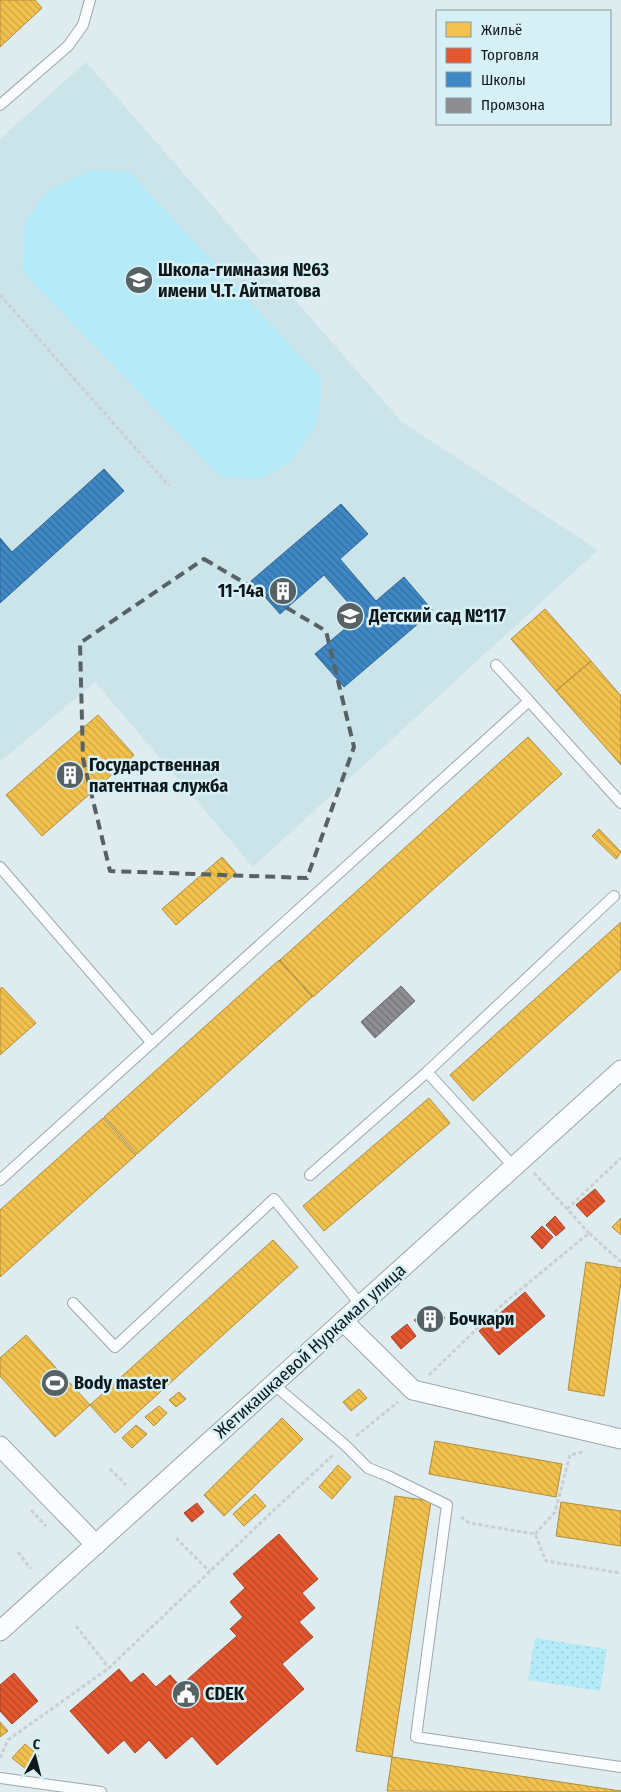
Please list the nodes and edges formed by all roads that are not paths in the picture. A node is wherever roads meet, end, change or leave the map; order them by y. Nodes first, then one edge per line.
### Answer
1 (90, 0) edge
2 (0, 105) edge
3 (496, 665) dead end
4 (529, 701) junction
5 (621, 803) edge
6 (0, 867) edge
7 (614, 896) dead end
8 (152, 1043) junction
9 (621, 1070) edge
10 (427, 1072) junction
11 (518, 1163) junction
12 (310, 1175) dead end
13 (0, 1180) edge
14 (73, 1303) dead end
15 (361, 1305) junction
16 (343, 1321) junction
17 (273, 1384) junction
18 (621, 1438) edge
19 (0, 1446) edge
20 (96, 1545) junction
21 (0, 1631) edge
22 (621, 1767) edge
23 (0, 1778) edge
24 (101, 1792) edge

1 - 2 lane
3 - 4 lane
4 - 5 lane
4 - 8 lane
6 - 8 lane
7 - 10 lane
8 - 13 lane
9 - 11 street, Жетикашкаевой Нуркамал улица
10 - 11 lane
10 - 12 lane
11 - 15 street, Жетикашкаевой Нуркамал улица
14 - 15 lane
15 - 16 street, Жетикашкаевой Нуркамал улица
16 - 17 street, Жетикашкаевой Нуркамал улица
16 - 18 street
17 - 20 street, Жетикашкаевой Нуркамал улица
17 - 22 lane
19 - 20 street
20 - 21 street, Жетикашкаевой Нуркамал улица
23 - 24 lane

